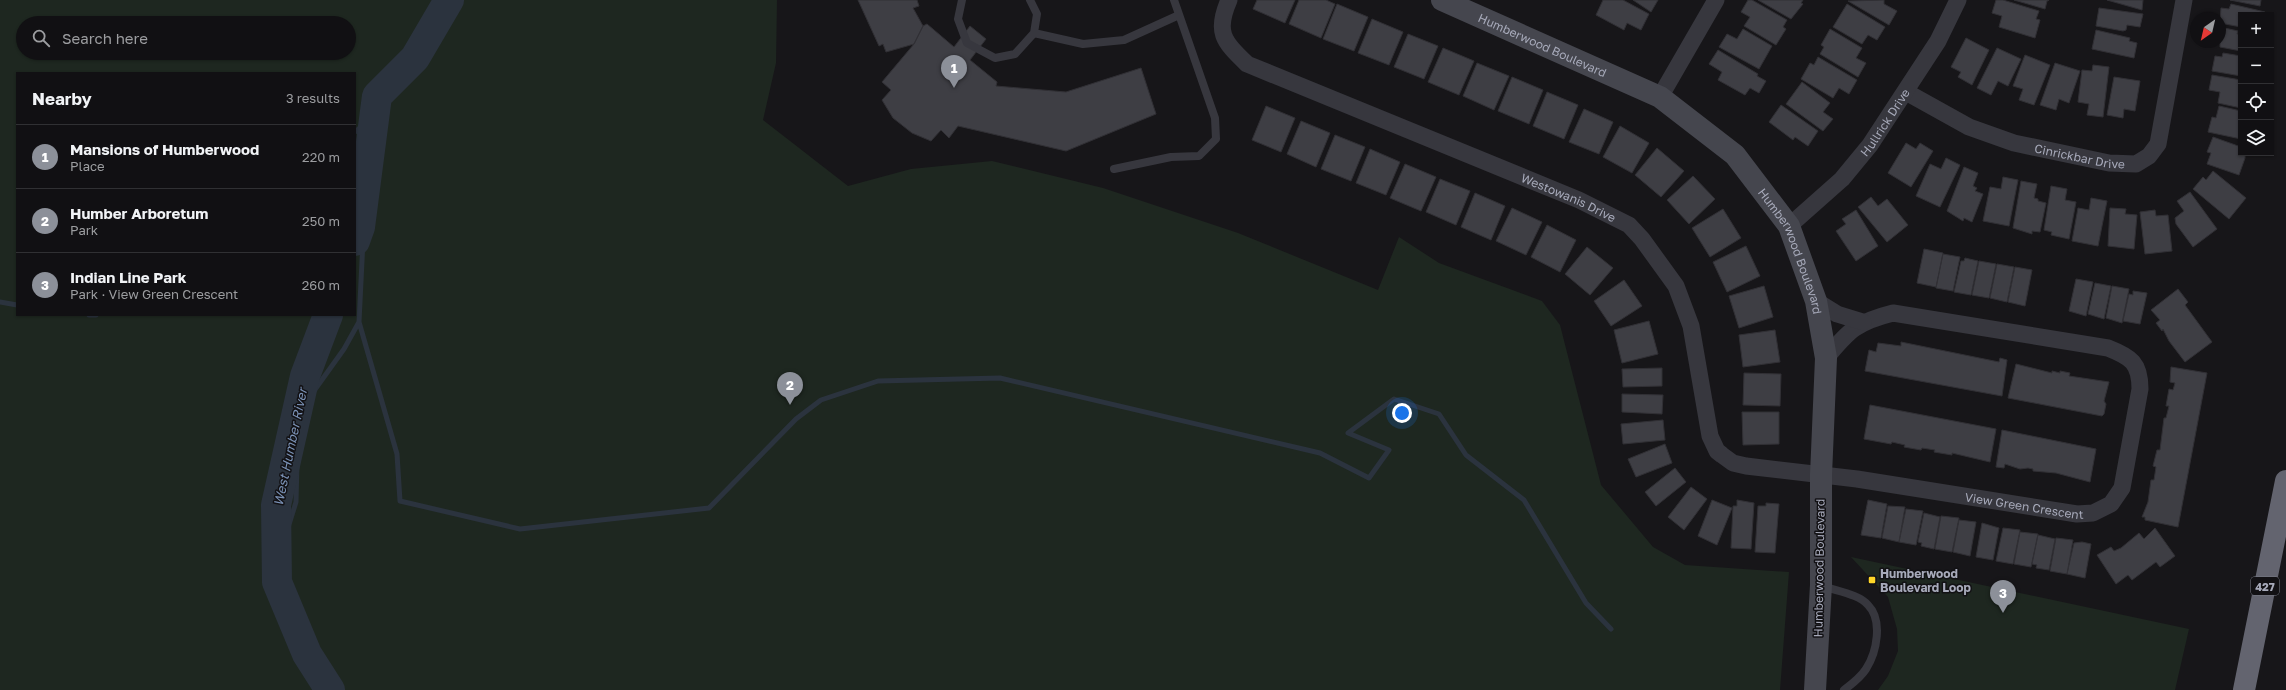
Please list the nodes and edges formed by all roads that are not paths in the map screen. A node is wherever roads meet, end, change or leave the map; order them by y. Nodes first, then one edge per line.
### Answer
1 (962, 0) edge
2 (1030, 0) edge
3 (1174, 0) edge
4 (1229, 0) edge
5 (1442, 0) edge
6 (1716, 0) edge
7 (1958, 0) edge
8 (2184, 0) edge
9 (1179, 15) junction
10 (1034, 33) junction
11 (1906, 92) junction
12 (1660, 97) junction
13 (1114, 169) dead end
14 (1789, 226) junction
15 (1816, 301) junction
16 (1863, 322) junction
17 (1826, 358) junction
18 (1821, 476) junction
19 (2286, 481) edge
20 (1821, 585) junction
21 (1816, 690) edge
22 (1844, 690) edge
23 (2244, 690) edge

1 - 10 lane
2 - 10 lane
3 - 9 lane
4 - 18 street, Westowanis Drive
5 - 12 street, Humberwood Boulevard
6 - 12 street
7 - 11 street, Hullrick Drive
8 - 11 street, Cinrickbar Drive
9 - 10 lane
9 - 13 lane
11 - 14 street, Hullrick Drive
12 - 14 street, Humberwood Boulevard
14 - 15 street, Humberwood Boulevard
15 - 16 street
15 - 17 street, Humberwood Boulevard
16 - 17 street, View Green Crescent
16 - 18 street, View Green Crescent
17 - 18 street, Humberwood Boulevard
18 - 20 street, Humberwood Boulevard
19 - 23 highway, 427
20 - 21 street, Humberwood Boulevard
20 - 22 lane

